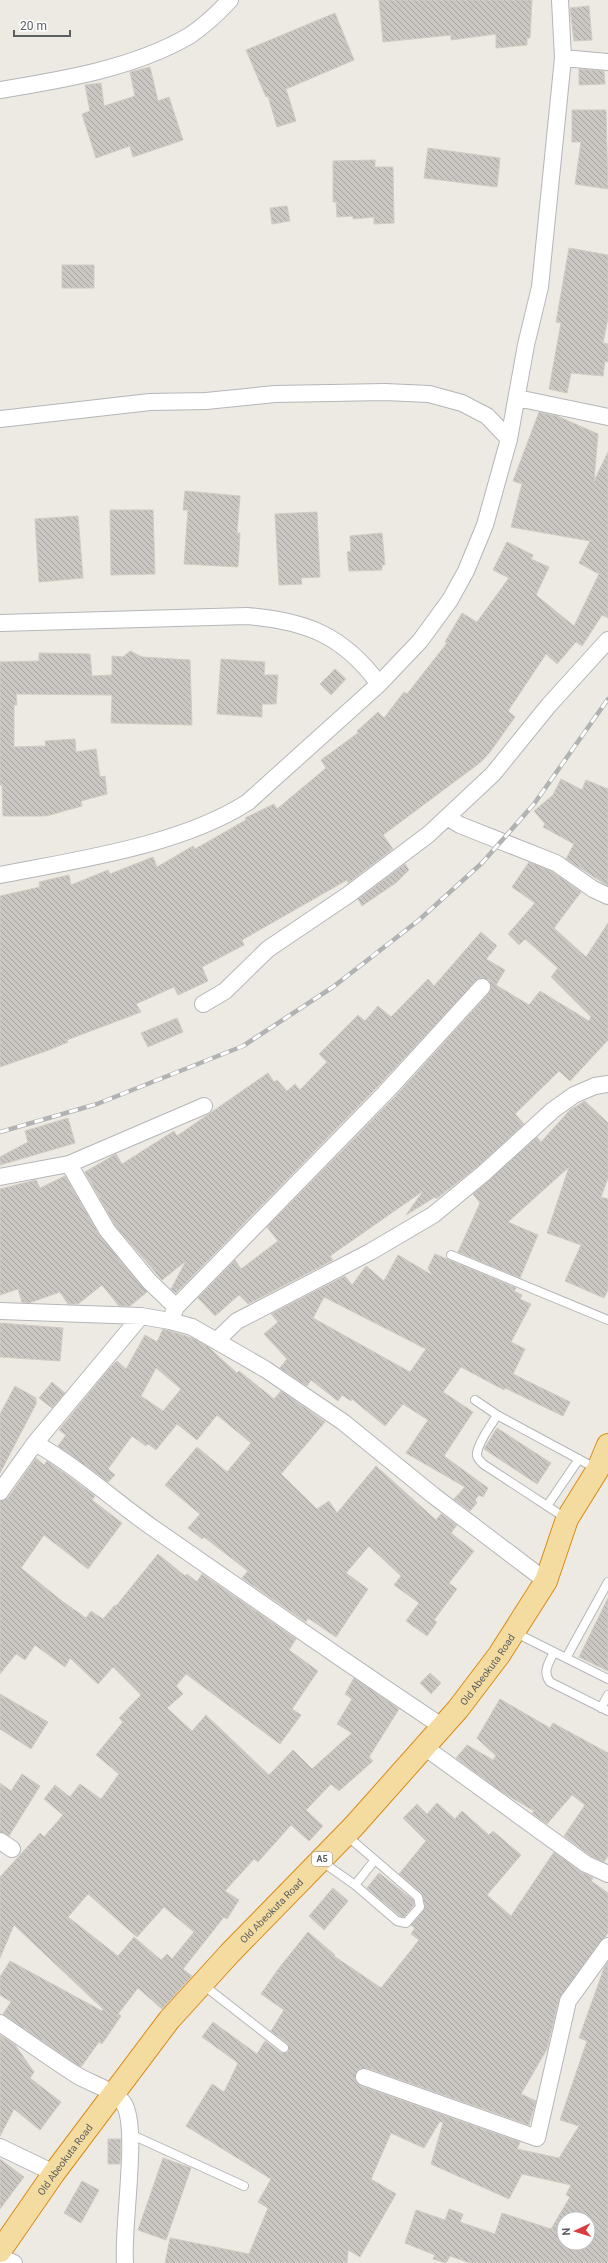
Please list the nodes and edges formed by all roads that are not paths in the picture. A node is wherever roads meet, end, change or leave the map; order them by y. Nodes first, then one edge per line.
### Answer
1 (230, 0) edge
2 (560, 0) edge
3 (563, 58) junction
4 (608, 62) edge
5 (0, 90) edge
6 (517, 398) junction
7 (608, 417) edge
8 (0, 419) edge
9 (509, 439) junction
10 (0, 623) edge
11 (608, 640) edge
12 (379, 684) junction
13 (447, 817) junction
14 (0, 875) edge
15 (608, 896) edge
16 (482, 987) dead end
17 (203, 1004) dead end
18 (608, 1084) edge
19 (204, 1106) dead end
20 (69, 1164) junction
21 (0, 1177) edge
22 (451, 1255) dead end
23 (0, 1311) edge
24 (173, 1314) junction
25 (141, 1316) junction
26 (608, 1320) edge
27 (217, 1340) junction
28 (475, 1400) dead end
29 (497, 1415) junction
30 (35, 1443) junction
31 (608, 1445) edge
32 (588, 1464) junction
33 (0, 1492) edge
34 (547, 1506) junction
35 (567, 1519) junction
36 (546, 1581) junction
37 (608, 1582) edge
38 (513, 1632) junction
39 (554, 1652) junction
40 (566, 1658) junction
41 (608, 1679) edge
42 (608, 1695) edge
43 (605, 1710) edge
44 (443, 1727) junction
45 (423, 1746) junction
46 (346, 1835) junction
47 (321, 1860) junction
48 (374, 1861) junction
49 (608, 1874) edge
50 (355, 1885) junction
51 (608, 1946) edge
52 (202, 1984) junction
53 (0, 2023) edge
54 (284, 2048) dead end
55 (364, 2077) dead end
56 (114, 2094) junction
57 (130, 2134) junction
58 (0, 2147) edge
59 (54, 2173) junction
60 (244, 2186) dead end
61 (0, 2251) edge
62 (0, 2257) edge
63 (14, 2263) edge
64 (126, 2263) edge

1 - 5 street
2 - 3 street
3 - 4 street
3 - 6 street
6 - 7 street
6 - 9 street
8 - 9 street
9 - 12 street
10 - 12 street
11 - 13 street
12 - 14 street
13 - 15 street
13 - 17 street
16 - 24 street
18 - 27 street
19 - 20 street
20 - 21 street
20 - 24 street
22 - 26 lane
23 - 25 street
24 - 25 street
24 - 27 street
25 - 30 street
27 - 36 street
28 - 29 lane
29 - 32 lane
29 - 34 lane
30 - 33 street
30 - 44 street
31 - 32 highway, Old Abeokuta Road / A5
32 - 34 lane
32 - 35 highway, Old Abeokuta Road / A5
34 - 35 lane
35 - 36 highway, Old Abeokuta Road / A5
36 - 38 highway, Old Abeokuta Road / A5
37 - 40 lane
38 - 39 lane
38 - 44 highway, Old Abeokuta Road / A5
39 - 40 lane
39 - 43 lane
40 - 41 lane
42 - 43 lane
44 - 45 highway, Old Abeokuta Road / A5
45 - 46 highway, Old Abeokuta Road / A5
45 - 49 street
46 - 47 highway, Old Abeokuta Road / A5
46 - 48 lane
47 - 50 lane
47 - 52 highway, Old Abeokuta Road / A5
48 - 50 lane
48 - 50 lane
51 - 55 street
52 - 54 lane
52 - 56 highway, Old Abeokuta Road / A5
53 - 56 street
56 - 57 street
56 - 59 highway, Old Abeokuta Road / A5
57 - 60 lane
57 - 64 street
58 - 59 street
59 - 61 highway, Old Abeokuta Road / A5
62 - 63 street

